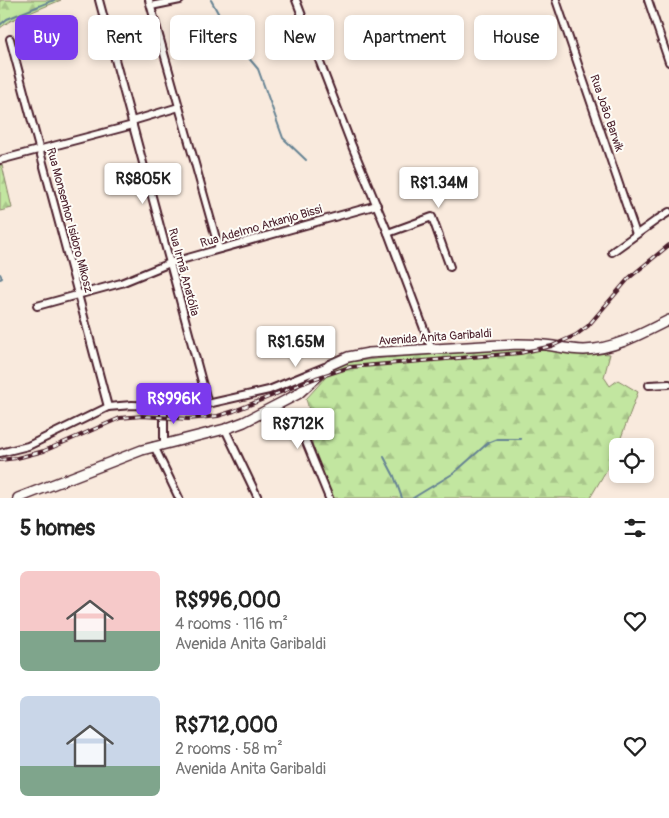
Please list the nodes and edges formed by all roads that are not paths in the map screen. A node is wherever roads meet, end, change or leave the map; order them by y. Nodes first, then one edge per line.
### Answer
1 (99, 0) edge
2 (180, 0) edge
3 (296, 0) edge
4 (556, 0) edge
5 (648, 0) edge
6 (150, 3) edge
7 (10, 39) dead end
8 (14, 53) joint
9 (669, 62) edge
10 (179, 107) junction
11 (132, 123) junction
12 (40, 150) junction
13 (0, 160) edge
14 (377, 205) junction
15 (669, 212) edge
16 (388, 233) junction
17 (636, 234) junction
18 (219, 249) junction
19 (612, 252) dead end
20 (170, 263) junction
21 (450, 267) dead end
22 (78, 294) junction
23 (37, 306) dead end
24 (669, 320) edge
25 (432, 350) junction
26 (330, 365) junction
27 (669, 384) edge
28 (649, 385) dead end
29 (208, 404) junction
30 (164, 406) junction
31 (108, 407) junction
32 (274, 408) junction
33 (225, 428) junction
34 (164, 443) junction
35 (154, 446) junction
36 (0, 453) edge
37 (18, 498) edge
38 (179, 498) edge
39 (258, 498) edge
40 (329, 498) edge

1 - 11 street, Rua Irmã Anatólia
2 - 6 street
3 - 14 street
4 - 17 street, Rua João Barwik
5 - 9 street
6 - 10 street
7 - 8 street, Rua Monsenhor Isidoro Mikosz
8 - 12 street, Rua Monsenhor Isidoro Mikosz
10 - 11 street
10 - 18 street
11 - 12 street
11 - 20 street, Rua Irmã Anatólia
12 - 13 street
12 - 22 street, Rua Monsenhor Isidoro Mikosz
14 - 16 street
14 - 18 street, Rua Adelmo Arkanjo Bissi
15 - 17 street
16 - 21 street
16 - 25 street
17 - 19 street
18 - 20 street, Rua Adelmo Arkanjo Bissi
20 - 22 street, Rua Adelmo Arkanjo Bissi
20 - 29 street, Rua Irmã Anatólia
22 - 23 street, Rua Adelmo Arkanjo Bissi
22 - 31 street, Rua Monsenhor Isidoro Mikosz
24 - 25 main road, Avenida Anita Garibaldi
25 - 26 main road, Avenida Anita Garibaldi
26 - 29 street
26 - 32 main road, Avenida Anita Garibaldi
27 - 28 street
29 - 30 street
30 - 31 street
30 - 34 street
31 - 36 street
32 - 33 main road, Avenida Anita Garibaldi
32 - 40 street
33 - 34 main road, Avenida Anita Garibaldi
33 - 39 street
34 - 35 main road, Avenida Anita Garibaldi
35 - 37 main road, Avenida Anita Garibaldi
35 - 38 street

